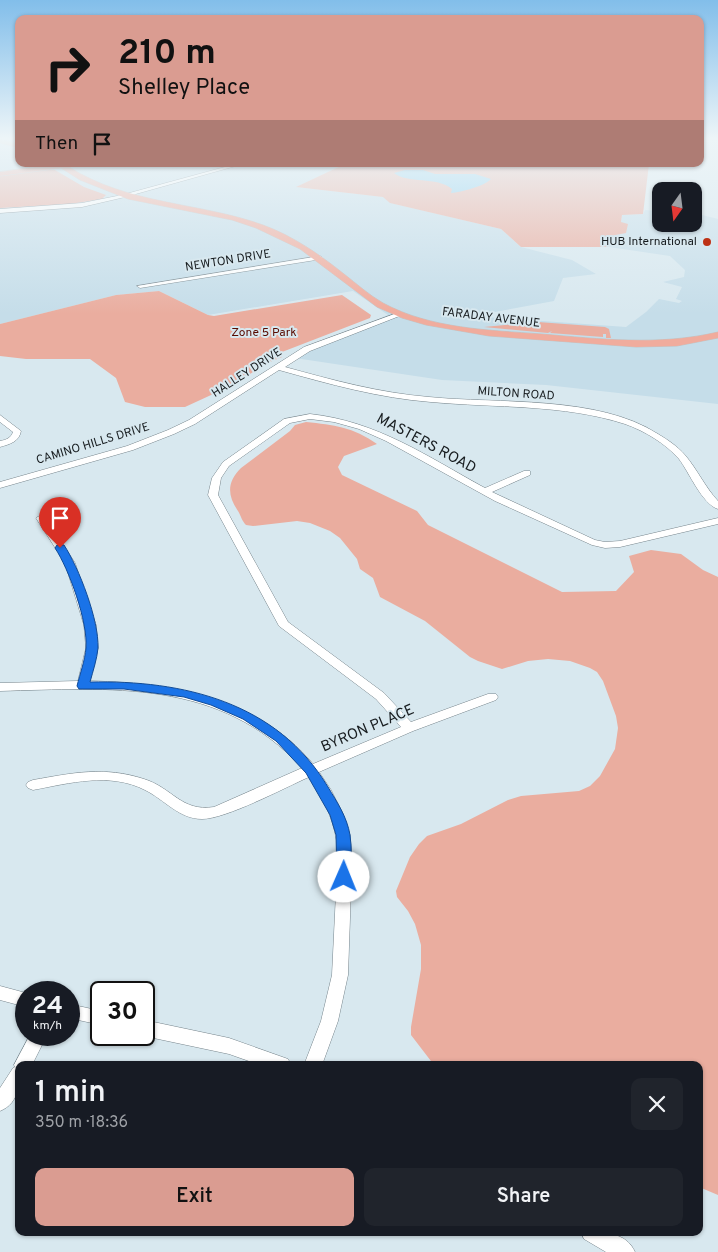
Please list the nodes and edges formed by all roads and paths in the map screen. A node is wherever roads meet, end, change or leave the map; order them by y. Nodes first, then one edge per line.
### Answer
1 (116, 197) edge
2 (129, 197) edge
3 (0, 211) edge
4 (320, 258) junction
5 (140, 286) dead end
6 (400, 314) junction
7 (718, 335) edge
8 (278, 367) junction
9 (0, 418) edge
10 (192, 422) joint
11 (0, 444) edge
12 (526, 474) dead end
13 (0, 485) edge
14 (485, 492) junction
15 (718, 506) edge
16 (41, 518) dead end
17 (718, 521) edge
18 (83, 686) junction
19 (0, 687) edge
20 (492, 697) dead end
21 (409, 728) junction
22 (311, 770) junction
23 (33, 785) dead end
24 (0, 993) edge
25 (15, 997) edge
26 (155, 1030) edge
27 (33, 1046) edge
28 (25, 1061) edge
29 (271, 1061) edge
30 (314, 1061) edge
31 (15, 1080) edge
32 (0, 1102) edge
33 (598, 1236) edge
34 (625, 1252) edge

1 - 3 street
2 - 4 main road, FARADAY AVENUE
4 - 5 street, NEWTON DRIVE
4 - 6 main road, FARADAY AVENUE
6 - 7 main road, FARADAY AVENUE
6 - 8 street, HALLEY DRIVE
8 - 10 street, HALLEY DRIVE
8 - 15 street, MILTON ROAD
9 - 11 street
10 - 13 street, CAMINO HILLS DRIVE
12 - 14 street
14 - 17 street, MASTERS ROAD
14 - 21 street, MASTERS ROAD
16 - 18 street
18 - 19 street
18 - 22 street
20 - 21 street, BYRON PLACE
21 - 22 street, BYRON PLACE
22 - 23 street, BYRON PLACE
22 - 30 street
24 - 25 street
26 - 29 street
27 - 28 street
31 - 32 street
33 - 34 street

